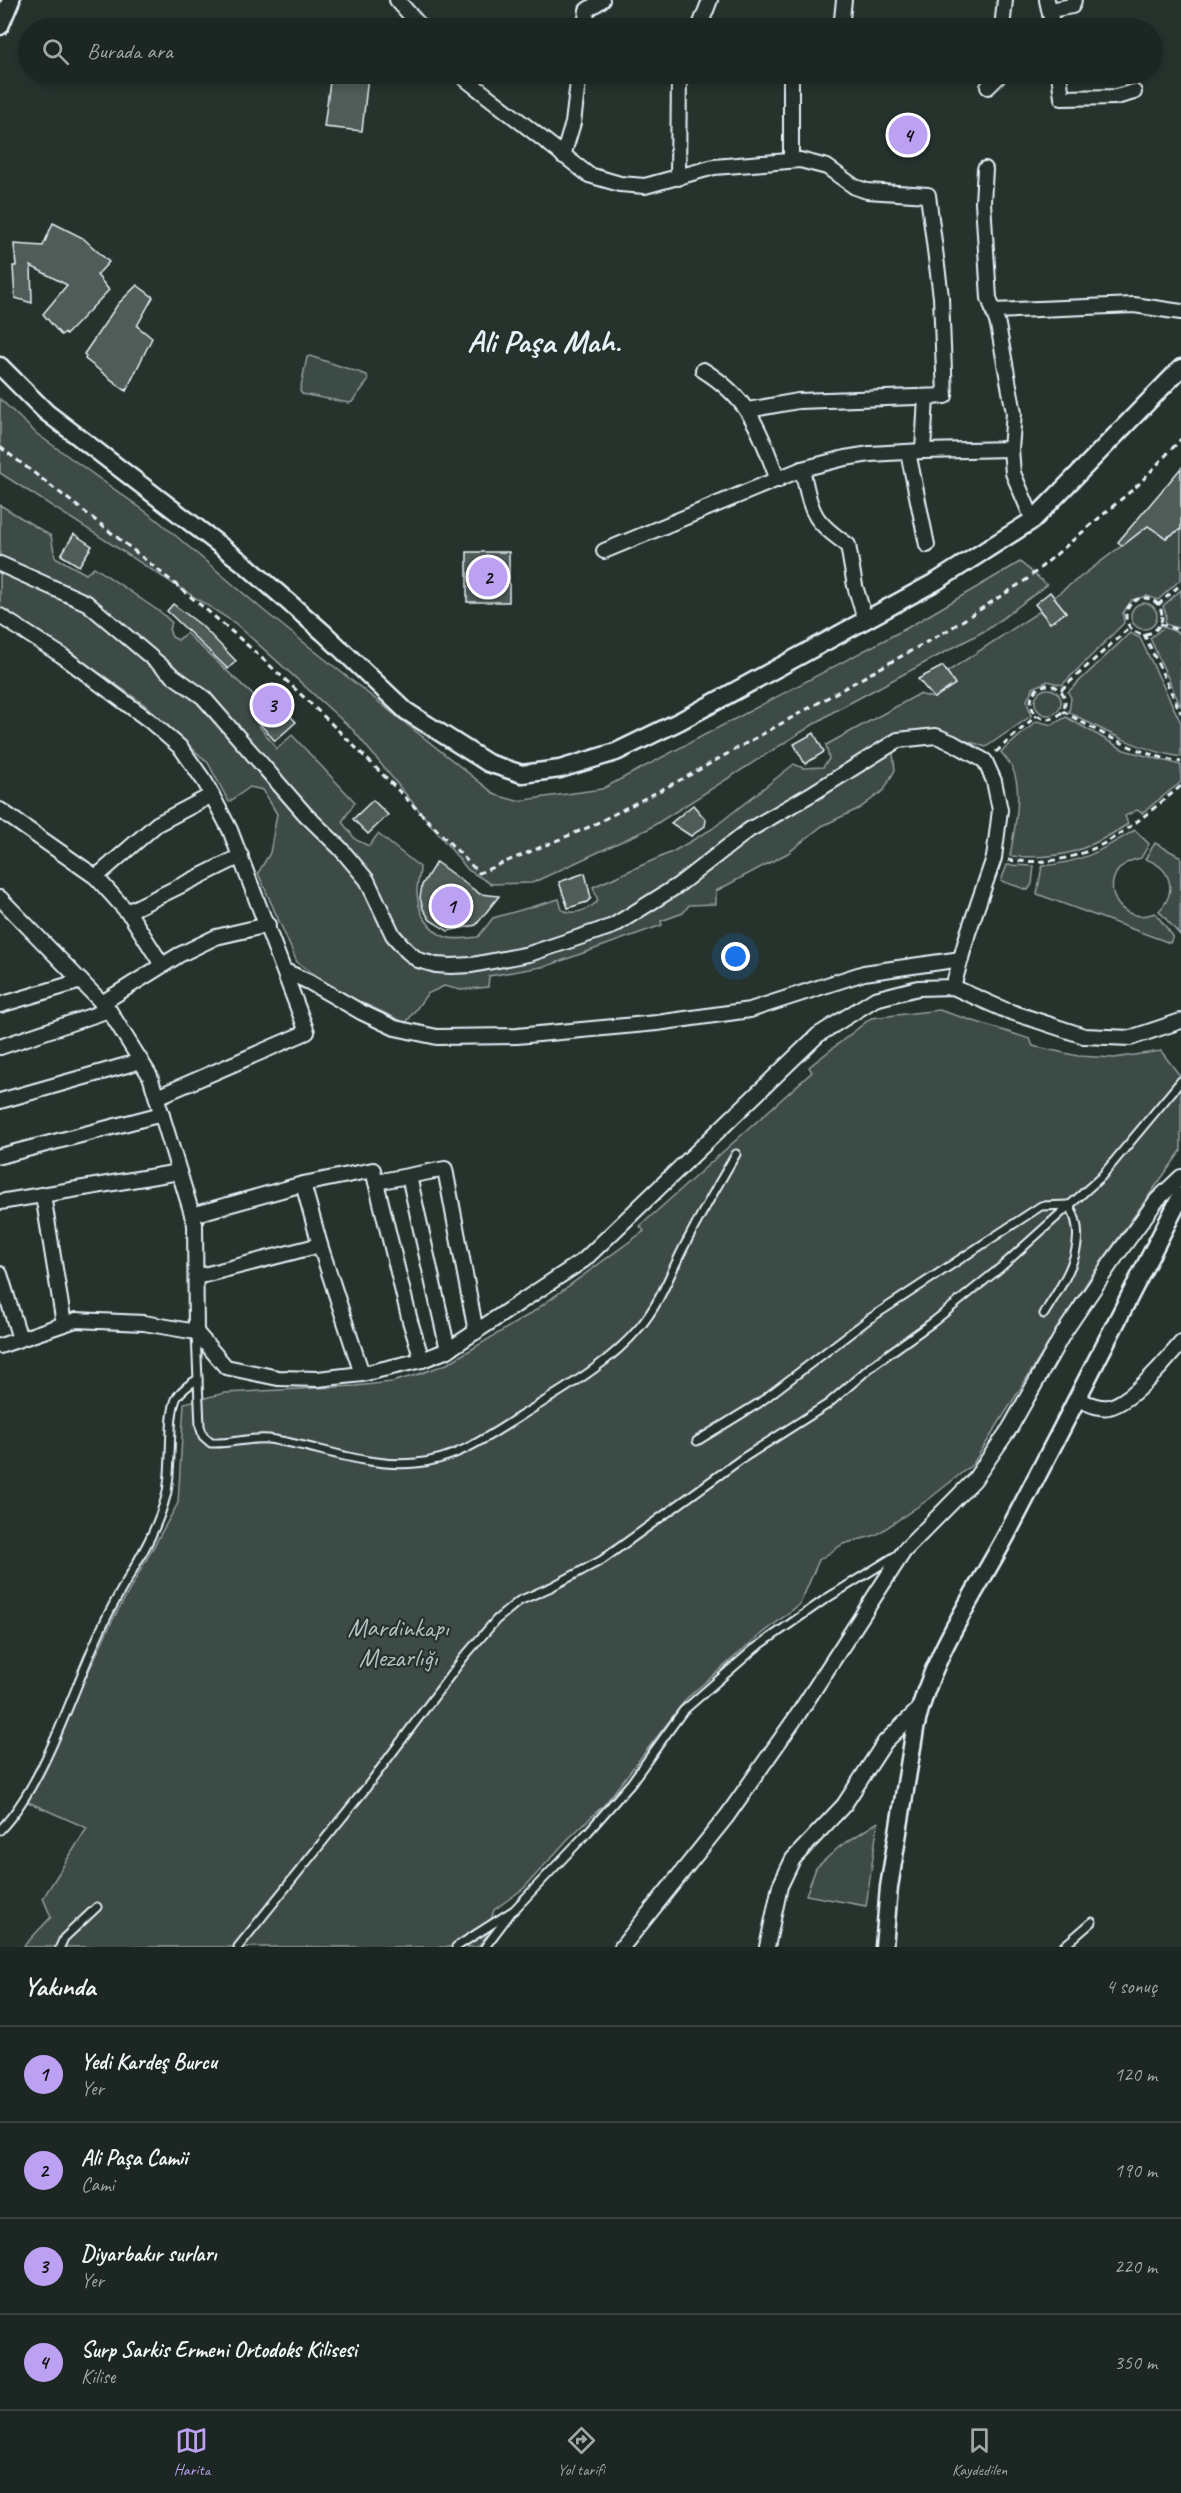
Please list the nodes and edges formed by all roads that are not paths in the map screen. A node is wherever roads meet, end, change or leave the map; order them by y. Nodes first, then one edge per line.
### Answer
1 (11, 0) edge
2 (397, 0) edge
3 (602, 0) edge
4 (710, 0) edge
5 (844, 0) edge
6 (1005, 0) edge
7 (1074, 0) edge
8 (1048, 5) edge
9 (413, 18) edge
10 (587, 18) edge
11 (703, 18) edge
12 (842, 18) edge
13 (1003, 18) edge
14 (0, 26) edge
15 (472, 84) edge
16 (578, 84) edge
17 (679, 84) edge
18 (790, 84) edge
19 (991, 84) edge
20 (1060, 84) edge
21 (988, 87) dead end
22 (1134, 92) dead end
23 (562, 156) junction
24 (791, 160) junction
25 (985, 169) dead end
26 (678, 178) junction
27 (993, 311) junction
28 (1181, 312) edge
29 (0, 366) edge
30 (1181, 368) edge
31 (703, 370) dead end
32 (926, 397) junction
33 (748, 410) junction
34 (1011, 449) junction
35 (923, 451) junction
36 (908, 452) junction
37 (802, 469) junction
38 (778, 480) junction
39 (1033, 520) junction
40 (927, 545) dead end
41 (604, 551) dead end
42 (0, 564) edge
43 (0, 616) edge
44 (865, 619) junction
45 (212, 795) junction
46 (0, 810) edge
47 (241, 856) junction
48 (96, 878) junction
49 (0, 898) edge
50 (127, 912) junction
51 (268, 924) junction
52 (961, 959) junction
53 (162, 965) junction
54 (285, 971) junction
55 (81, 981) junction
56 (953, 987) junction
57 (0, 1005) edge
58 (105, 1006) junction
59 (1181, 1021) edge
60 (0, 1047) edge
61 (141, 1061) junction
62 (1181, 1081) edge
63 (157, 1097) junction
64 (0, 1101) edge
65 (162, 1114) junction
66 (736, 1154) dead end
67 (0, 1156) edge
68 (180, 1172) junction
69 (409, 1176) junction
70 (1181, 1177) edge
71 (376, 1182) junction
72 (303, 1184) junction
73 (44, 1195) junction
74 (1181, 1196) edge
75 (0, 1202) edge
76 (1069, 1205) junction
77 (192, 1215) junction
78 (320, 1245) junction
79 (0, 1274) edge
80 (196, 1277) junction
81 (1044, 1314) dead end
82 (64, 1324) junction
83 (196, 1332) junction
84 (476, 1332) junction
85 (20, 1339) junction
86 (1181, 1343) edge
87 (0, 1346) edge
88 (448, 1350) junction
89 (423, 1360) junction
90 (362, 1374) junction
91 (198, 1379) junction
92 (1077, 1399) junction
93 (697, 1441) dead end
94 (904, 1551) junction
95 (919, 1709) junction
96 (0, 1830) edge
97 (97, 1907) dead end
98 (513, 1910) junction
99 (1092, 1922) dead end
100 (60, 1947) edge
101 (238, 1947) edge
102 (456, 1947) edge
103 (485, 1947) edge
104 (622, 1947) edge
105 (767, 1947) edge
106 (884, 1947) edge
107 (1063, 1947) edge

1 - 14 street
2 - 9 street
3 - 10 street
4 - 11 street
5 - 12 street
6 - 13 street
7 - 8 street
15 - 23 street
16 - 23 street
17 - 26 street
18 - 24 street
19 - 21 street
20 - 22 street
23 - 26 street
24 - 26 street
24 - 32 street
25 - 27 street
27 - 28 street
27 - 34 street
29 - 44 street
30 - 39 street
31 - 33 street
32 - 33 street
32 - 35 street
33 - 38 street
34 - 35 street
34 - 39 street
35 - 36 street
36 - 37 street
36 - 40 street
37 - 38 street
37 - 44 street
38 - 41 street
39 - 44 street
42 - 52 street
43 - 45 street
45 - 47 street
45 - 48 street
46 - 48 street
47 - 50 street
47 - 51 street
48 - 50 street
49 - 55 street
50 - 53 street
51 - 53 street
51 - 54 street
52 - 54 street
52 - 56 street
53 - 58 street
54 - 63 street
55 - 57 street
55 - 58 street
56 - 59 street
56 - 84 street
58 - 60 street
58 - 61 street
61 - 63 street
61 - 64 street
62 - 76 lane
63 - 65 street
65 - 67 street
65 - 68 street
66 - 91 lane
68 - 73 street
68 - 77 street
69 - 71 street
69 - 84 street
69 - 88 street
70 - 94 street
71 - 72 street
71 - 89 street
72 - 77 street
72 - 78 street
73 - 75 street
73 - 82 street
74 - 92 street
76 - 81 lane
76 - 93 lane
76 - 101 lane
77 - 80 street
78 - 80 street
78 - 90 street
79 - 85 street
80 - 83 street
82 - 83 street
82 - 85 street
83 - 90 street
83 - 91 lane
84 - 88 street
85 - 87 street
86 - 92 street
88 - 89 street
89 - 90 street
91 - 96 lane
92 - 95 street
94 - 98 lane
94 - 104 street
95 - 105 street
95 - 106 street
97 - 100 lane
98 - 102 lane
98 - 103 lane
99 - 107 lane

